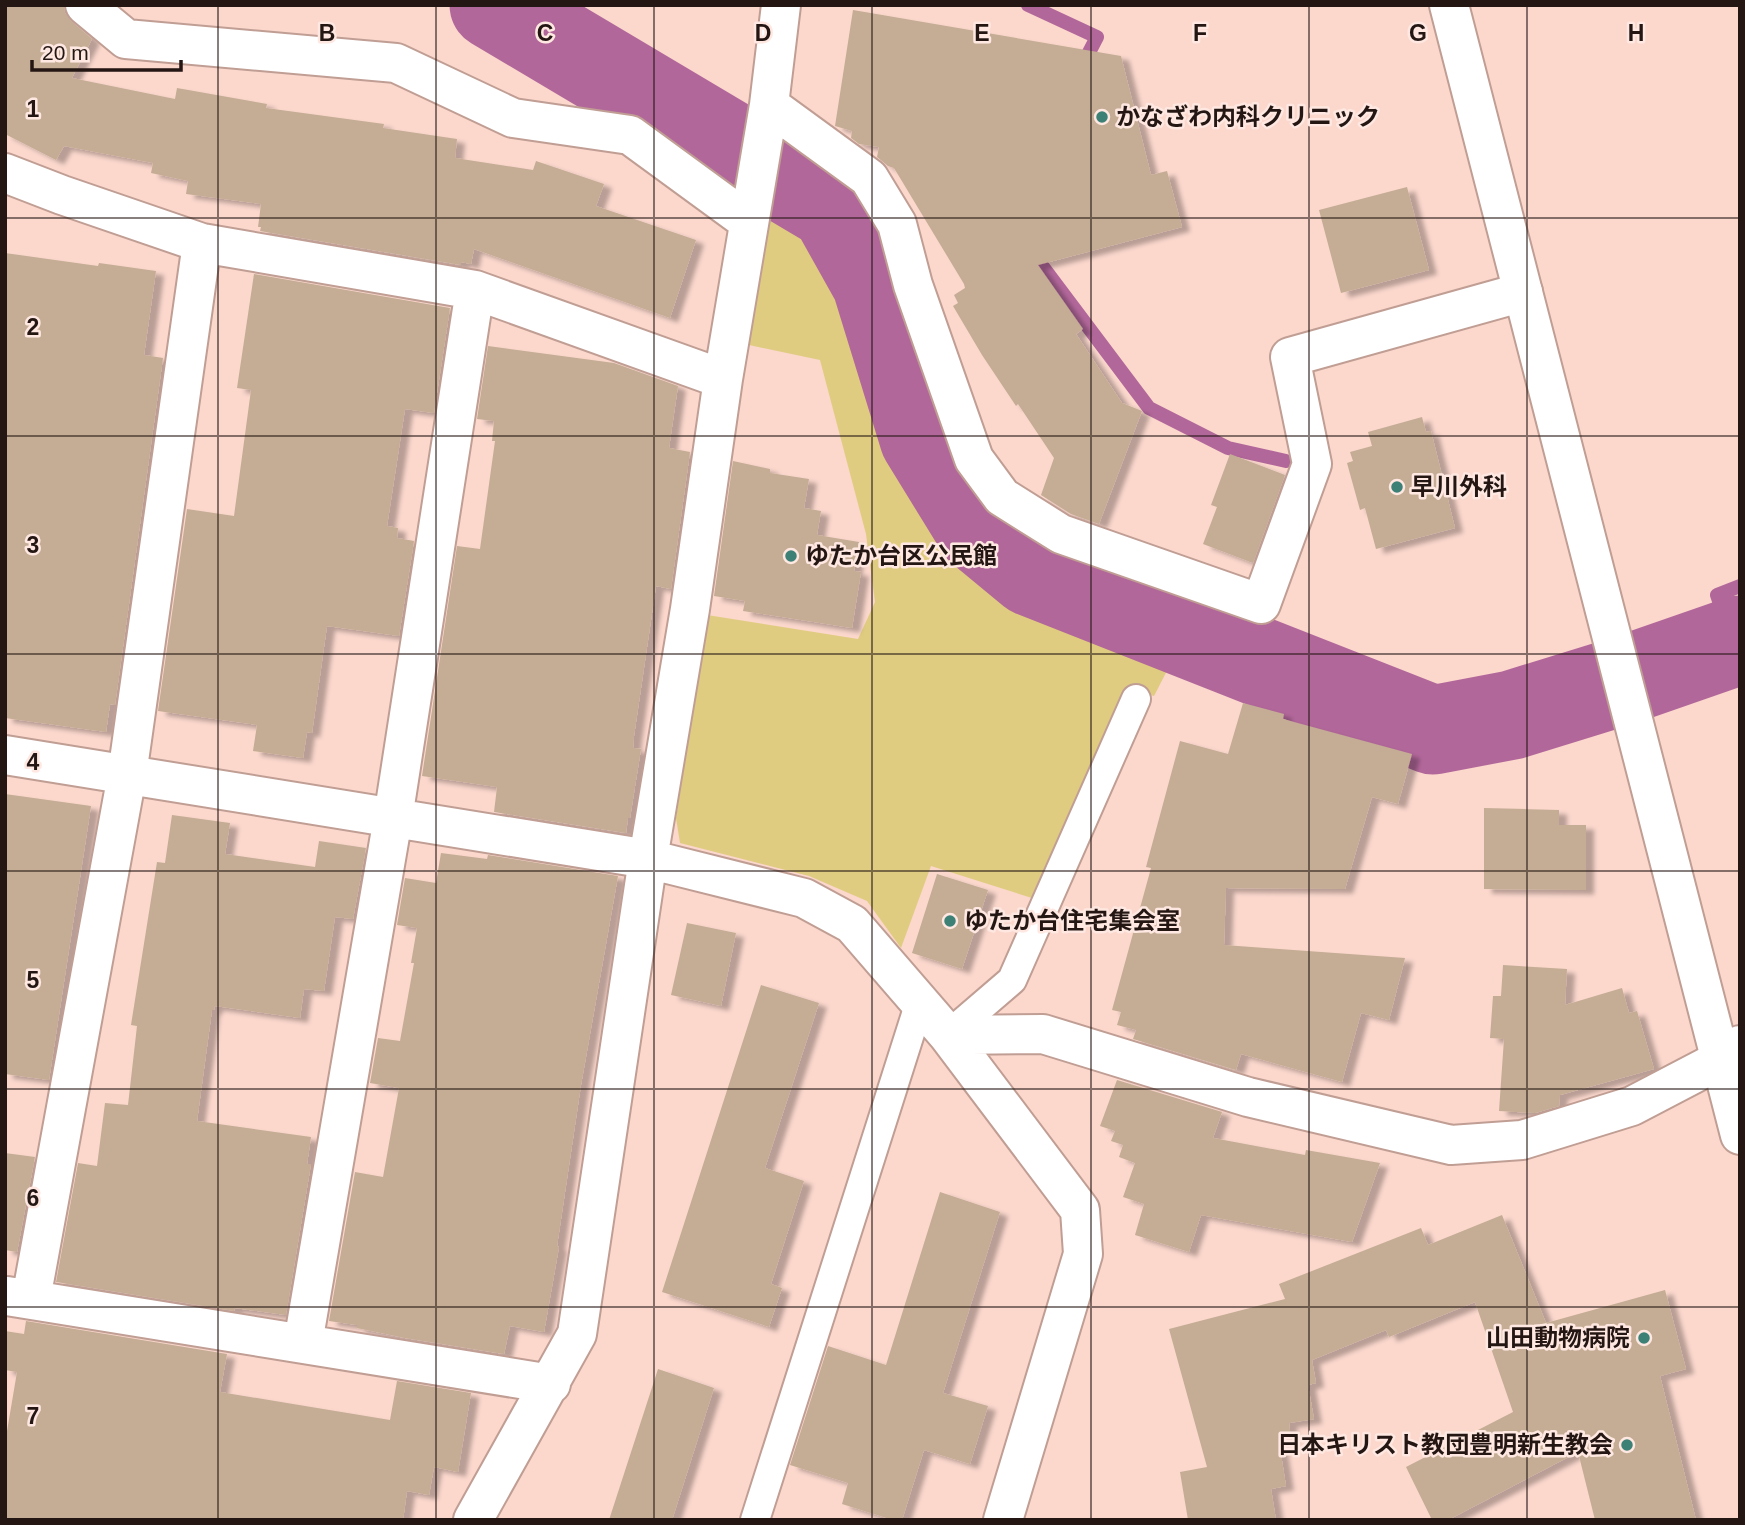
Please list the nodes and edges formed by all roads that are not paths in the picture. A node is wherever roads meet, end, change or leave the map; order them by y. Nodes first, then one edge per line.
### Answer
1 (85, 5) edge
2 (780, 5) edge
3 (1450, 5) edge
4 (767, 113) junction
5 (5, 173) edge
6 (751, 210) junction
7 (202, 243) junction
8 (475, 290) junction
9 (1523, 292) junction
10 (723, 379) junction
11 (1136, 699) dead end
12 (5, 755) edge
13 (127, 775) junction
14 (393, 818) junction
15 (648, 859) junction
16 (920, 1002) junction
17 (948, 1035) junction
18 (1730, 1053) edge
19 (1740, 1135) edge
20 (18, 1298) edge
21 (303, 1343) junction
22 (551, 1384) junction
23 (473, 1520) edge
24 (755, 1520) edge
25 (1003, 1520) edge

1 - 6 street
2 - 4 street
3 - 9 street
4 - 6 street
4 - 9 street
5 - 7 street
6 - 10 street
7 - 8 street
7 - 13 street
8 - 10 street
8 - 14 street
9 - 18 street
10 - 15 street
11 - 17 lane
12 - 13 street
13 - 14 street
13 - 20 street
14 - 15 street
14 - 21 street
15 - 16 street
15 - 22 street
16 - 17 street
16 - 24 lane
17 - 18 street
17 - 25 street
18 - 19 street
20 - 21 street
21 - 22 street
22 - 23 street

